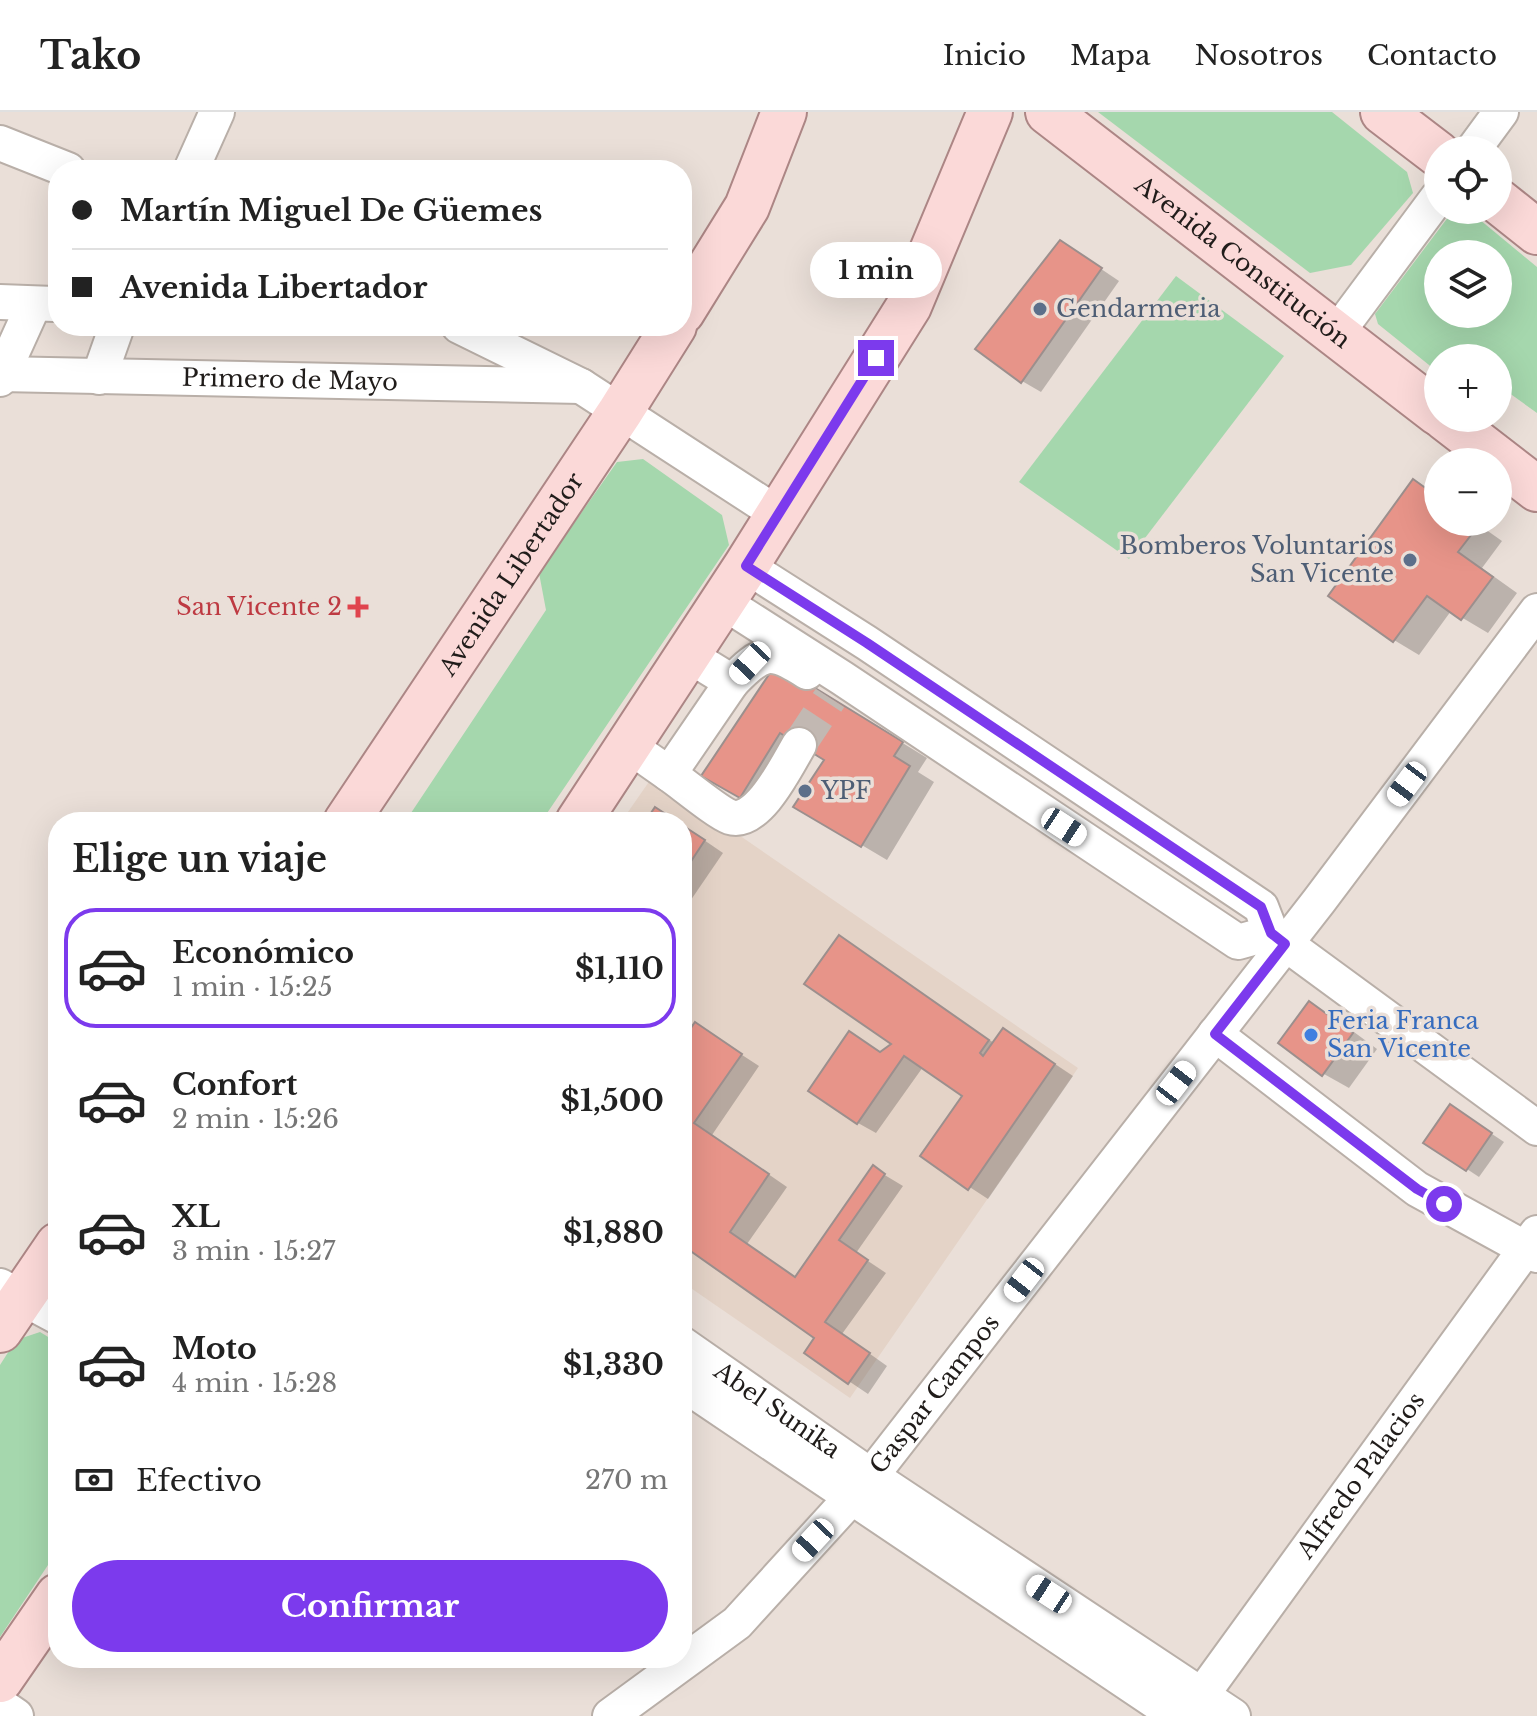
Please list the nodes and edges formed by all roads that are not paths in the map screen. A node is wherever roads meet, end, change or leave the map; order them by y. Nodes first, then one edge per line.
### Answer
1 (217, 112) edge
2 (784, 112) edge
3 (990, 112) edge
4 (1048, 112) edge
5 (1383, 112) edge
6 (1501, 112) edge
7 (1483, 136) edge
8 (0, 143) edge
9 (1424, 143) edge
10 (195, 160) edge
11 (48, 162) edge
12 (1512, 212) edge
13 (1424, 216) edge
14 (1537, 232) edge
15 (692, 296) edge
16 (0, 302) edge
17 (46, 304) edge
18 (1336, 334) junction
19 (113, 336) edge
20 (479, 336) edge
21 (668, 336) edge
22 (1, 376) edge
23 (99, 377) junction
24 (581, 386) junction
25 (1424, 402) edge
26 (620, 412) junction
27 (1463, 432) edge
28 (1537, 489) edge
29 (778, 514) junction
30 (746, 566) junction
31 (723, 602) junction
32 (1537, 611) edge
33 (867, 643) junction
34 (688, 655) junction
35 (732, 682) junction
36 (835, 688) junction
37 (799, 745) tunnel mouth
38 (629, 746) junction
39 (669, 774) junction
40 (353, 812) edge
41 (585, 812) edge
42 (1278, 938) junction
43 (1215, 1034) junction
44 (1537, 1128) edge
45 (1533, 1246) edge
46 (48, 1262) edge
47 (20, 1308) edge
48 (692, 1352) edge
49 (692, 1389) edge
50 (861, 1488) junction
51 (48, 1610) edge
52 (692, 1656) edge
53 (676, 1668) edge
54 (0, 1680) edge
55 (0, 1705) edge
56 (1187, 1709) edge
57 (16, 1716) edge
58 (610, 1716) edge
59 (1233, 1716) edge

1 - 10 street
2 - 15 main road
3 - 29 main road
4 - 18 main road, Avenida Constitución
5 - 9 main road
6 - 7 street
8 - 11 street
12 - 14 main road
13 - 18 street
16 - 17 street
17 - 22 street
18 - 25 main road, Avenida Constitución
19 - 23 street
20 - 24 street
21 - 26 main road, Avenida Libertador
22 - 23 street, Primero de Mayo
23 - 24 street, Primero de Mayo
24 - 26 street
26 - 29 street
26 - 40 main road, Avenida Libertador
27 - 28 main road
29 - 30 main road
30 - 31 main road
30 - 33 street
31 - 34 main road
31 - 36 street
32 - 42 street, Gaspar Campos
33 - 36 street
33 - 42 street
34 - 35 street
34 - 38 main road
35 - 36 street
35 - 39 street
36 - 42 street
37 - 39 street
38 - 39 street
38 - 41 main road
42 - 43 street, Gaspar Campos
42 - 44 street
43 - 45 street
43 - 50 street, Gaspar Campos
45 - 56 street, Alfredo Palacios
46 - 47 main road
48 - 50 street, Abel Sunika
49 - 50 street, Abel Sunika
50 - 52 street, Gaspar Campos
50 - 56 street, Abel Sunika
51 - 54 main road
53 - 58 street, Gaspar Campos
55 - 57 street
56 - 59 street, Abel Sunika

